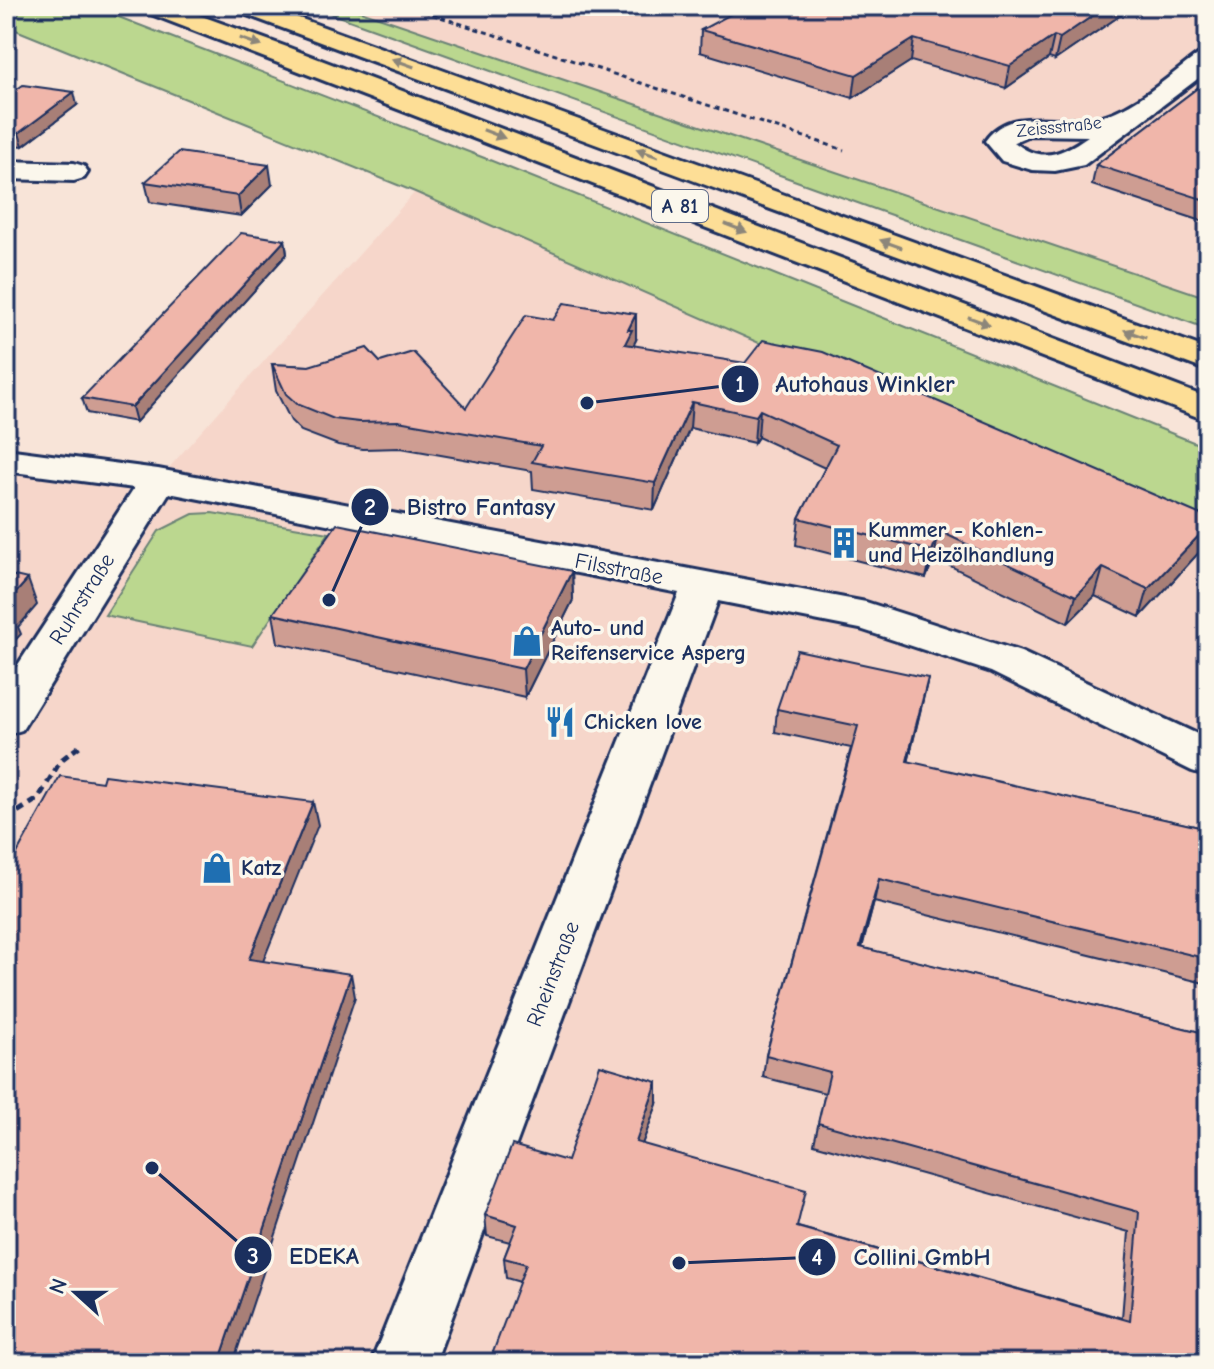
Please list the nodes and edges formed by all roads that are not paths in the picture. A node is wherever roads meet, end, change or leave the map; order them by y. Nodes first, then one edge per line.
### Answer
1 (151, 6) edge
2 (244, 6) edge
3 (1208, 59) edge
4 (1129, 117) dead end
5 (6, 170) edge
6 (74, 172) dead end
7 (1208, 361) edge
8 (1208, 410) edge
9 (6, 460) edge
10 (158, 480) junction
11 (703, 585) junction
12 (6, 719) edge
13 (1208, 759) edge
14 (403, 1363) edge

1 -> 8 highway, A 81
7 -> 2 highway, A 81
3 - 4 street, Zeissstraße
5 - 6 street
9 - 10 street, Filsstraße
10 - 11 street, Filsstraße
10 - 12 street, Ruhrstraße
11 - 13 street, Filsstraße
11 - 14 street, Rheinstraße

